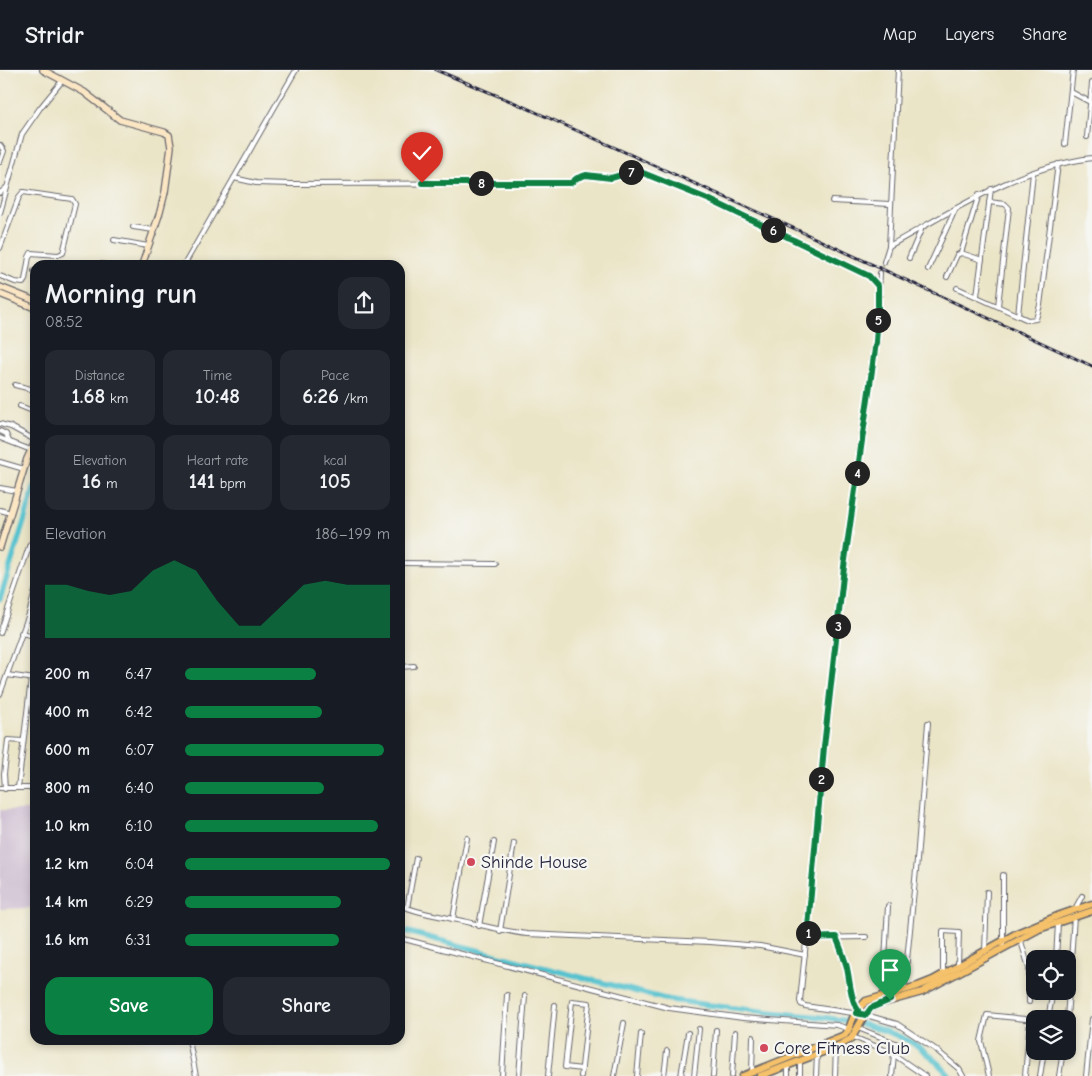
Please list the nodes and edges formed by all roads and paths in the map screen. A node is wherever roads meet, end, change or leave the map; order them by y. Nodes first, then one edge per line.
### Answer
1 (43, 70) edge
2 (296, 70) edge
3 (898, 70) edge
4 (1073, 70) edge
5 (62, 81) junction
6 (1092, 83) edge
7 (1071, 92) junction
8 (1090, 102) junction
9 (1086, 137) dead end
10 (0, 144) edge
11 (1065, 144) dead end
12 (1092, 158) edge
13 (0, 162) edge
14 (1058, 164) junction
15 (1033, 173) junction
16 (234, 178) junction
17 (6, 187) junction
18 (991, 189) junction
19 (0, 194) edge
20 (980, 194) junction
21 (5, 196) junction
22 (832, 201) dead end
23 (989, 202) junction
24 (890, 204) junction
25 (956, 208) junction
26 (0, 213) edge
27 (132, 227) dead end
28 (921, 228) junction
29 (0, 230) edge
30 (154, 230) junction
31 (7, 232) junction
32 (114, 240) dead end
33 (148, 246) junction
34 (889, 246) junction
35 (0, 248) edge
36 (961, 253) junction
37 (910, 258) dead end
38 (144, 260) edge
39 (187, 260) edge
40 (982, 260) junction
41 (884, 262) tunnel mouth
42 (928, 269) dead end
43 (880, 273) tunnel mouth
44 (0, 276) edge
45 (947, 277) dead end
46 (878, 286) junction
47 (0, 287) edge
48 (957, 288) dead end
49 (0, 294) edge
50 (977, 296) junction
51 (30, 299) edge
52 (30, 306) edge
53 (998, 306) junction
54 (1018, 315) junction
55 (15, 385) dead end
56 (30, 389) edge
57 (20, 406) dead end
58 (30, 410) edge
59 (0, 424) edge
60 (0, 431) edge
61 (0, 438) edge
62 (30, 438) edge
63 (9, 440) junction
64 (30, 450) edge
65 (30, 453) edge
66 (0, 462) edge
67 (24, 469) junction
68 (0, 488) edge
69 (17, 491) junction
70 (0, 510) edge
71 (10, 512) junction
72 (30, 544) dead end
73 (0, 547) edge
74 (405, 563) edge
75 (495, 564) dead end
76 (30, 610) edge
77 (29, 614) joint
78 (0, 633) edge
79 (21, 633) junction
80 (30, 635) edge
81 (414, 666) dead end
82 (405, 667) edge
83 (7, 675) junction
84 (30, 679) edge
85 (0, 694) edge
86 (30, 700) edge
87 (928, 723) dead end
88 (24, 741) junction
89 (18, 788) junction
90 (30, 788) edge
91 (2, 789) edge
92 (467, 838) dead end
93 (494, 842) dead end
94 (514, 843) dead end
95 (416, 858) dead end
96 (1003, 875) dead end
97 (987, 892) dead end
98 (1082, 896) dead end
99 (1092, 904) edge
100 (888, 906) dead end
101 (407, 908) joint
102 (1092, 911) edge
103 (1074, 913) junction
104 (453, 919) junction
105 (1058, 923) junction
106 (479, 926) junction
107 (500, 931) junction
108 (836, 937) junction
109 (866, 937) dead end
110 (807, 938) junction
111 (1020, 938) junction
112 (405, 939) edge
113 (1003, 944) junction
114 (985, 950) junction
115 (1056, 950) edge
116 (806, 955) junction
117 (985, 958) junction
118 (958, 965) junction
119 (943, 974) junction
120 (904, 994) junction
121 (507, 995) dead end
122 (525, 996) dead end
123 (882, 996) junction
124 (1029, 1002) dead end
125 (555, 1005) dead end
126 (1068, 1010) edge
127 (856, 1013) junction
128 (865, 1017) junction
129 (1026, 1019) edge
130 (1092, 1019) edge
131 (624, 1023) dead end
132 (850, 1027) junction
133 (858, 1028) junction
134 (699, 1029) dead end
135 (716, 1030) dead end
136 (735, 1032) dead end
137 (688, 1033) dead end
138 (641, 1034) dead end
139 (753, 1036) dead end
140 (852, 1037) junction
141 (898, 1044) dead end
142 (190, 1045) edge
143 (836, 1047) junction
144 (667, 1051) dead end
145 (817, 1054) junction
146 (894, 1054) junction
147 (800, 1060) junction
148 (1027, 1060) edge
149 (1043, 1060) edge
150 (1062, 1060) edge
151 (788, 1065) junction
152 (582, 1068) junction
153 (772, 1071) edge
154 (752, 1073) junction
155 (196, 1076) edge
156 (502, 1076) edge
157 (519, 1076) edge
158 (548, 1076) edge
159 (581, 1076) edge
160 (614, 1076) edge
161 (637, 1076) edge
162 (664, 1076) edge
163 (680, 1076) edge
164 (694, 1076) edge
165 (713, 1076) edge
166 (732, 1076) edge
167 (743, 1076) edge
168 (760, 1076) edge
169 (788, 1076) edge
170 (800, 1076) edge
171 (816, 1076) edge
172 (835, 1076) edge
173 (892, 1076) edge
174 (925, 1076) edge
175 (963, 1076) edge
176 (989, 1076) edge
177 (1025, 1076) edge
178 (1040, 1076) edge
179 (1060, 1076) edge
180 (1086, 1076) edge

1 - 5 street
2 - 16 street
3 - 24 street
4 - 7 street
5 - 17 street
5 - 30 street
6 - 8 street
7 - 8 street
7 - 11 street
8 - 9 street
10 - 13 street
12 - 14 street
14 - 15 street
14 - 54 street
15 - 18 street
15 - 54 street
16 - 39 street
16 - 46 street
17 - 19 street
17 - 21 street
18 - 20 street
18 - 23 street
19 - 21 street
20 - 25 street
20 - 36 street
21 - 26 street
22 - 24 street
23 - 40 street
23 - 53 street
24 - 34 street
25 - 28 street
25 - 42 street
27 - 30 street
28 - 34 street
28 - 37 street
29 - 31 street
30 - 33 street
31 - 35 street
31 - 44 street
32 - 33 street
33 - 38 street
34 - 41 street
36 - 40 street
36 - 45 street
40 - 50 street
43 - 46 street
46 - 110 street
47 - 51 street
48 - 50 street
49 - 52 street
50 - 53 street
53 - 54 street
55 - 56 street
57 - 58 street
59 - 62 street
60 - 63 street
61 - 63 street
63 - 64 street
65 - 67 street
66 - 67 street
67 - 69 street
68 - 69 street
69 - 71 street
70 - 71 street
71 - 73 street
72 - 78 street
74 - 75 street
76 - 77 street
77 - 79 street
79 - 80 street
79 - 83 street
81 - 82 street
83 - 84 street
83 - 85 street
86 - 88 street
87 - 120 street
88 - 89 street
88 - 91 street
89 - 90 street
89 - 91 street
92 - 104 street
93 - 106 street
94 - 107 street
95 - 101 street
96 - 113 street
97 - 114 street
98 - 103 street
99 - 103 main road
100 - 123 street
101 - 104 street
102 - 103 main road
103 - 105 main road
103 - 113 main road
103 - 126 street
104 - 106 street
105 - 111 main road
105 - 115 street
106 - 107 street
107 - 116 street
108 - 109 street
108 - 110 street
108 - 127 street
110 - 116 street
111 - 113 main road
111 - 124 street
112 - 132 street
113 - 114 main road
113 - 117 main road
114 - 117 street
114 - 118 main road
116 - 127 street
117 - 120 main road
118 - 119 main road
118 - 119 street
119 - 120 main road
120 - 123 main road
120 - 128 main road
121 - 156 street
122 - 157 street
123 - 127 main road
125 - 158 street
127 - 128 street
127 - 132 main road
128 - 133 main road
128 - 175 street
129 - 176 street
130 - 180 street
131 - 160 street
132 - 153 main road
133 - 140 main road
133 - 141 street
134 - 164 street
135 - 165 street
136 - 166 street
137 - 163 street
138 - 161 street
139 - 154 street
140 - 143 main road
140 - 146 street
142 - 155 street
143 - 145 main road
143 - 172 street
144 - 162 street
145 - 147 main road
145 - 171 street
146 - 173 street
146 - 174 street
147 - 151 main road
147 - 170 street
148 - 177 street
149 - 178 street
150 - 179 street
151 - 153 main road
151 - 169 street
152 - 152 street
152 - 159 street
153 - 154 main road
153 - 168 main road
154 - 167 main road

